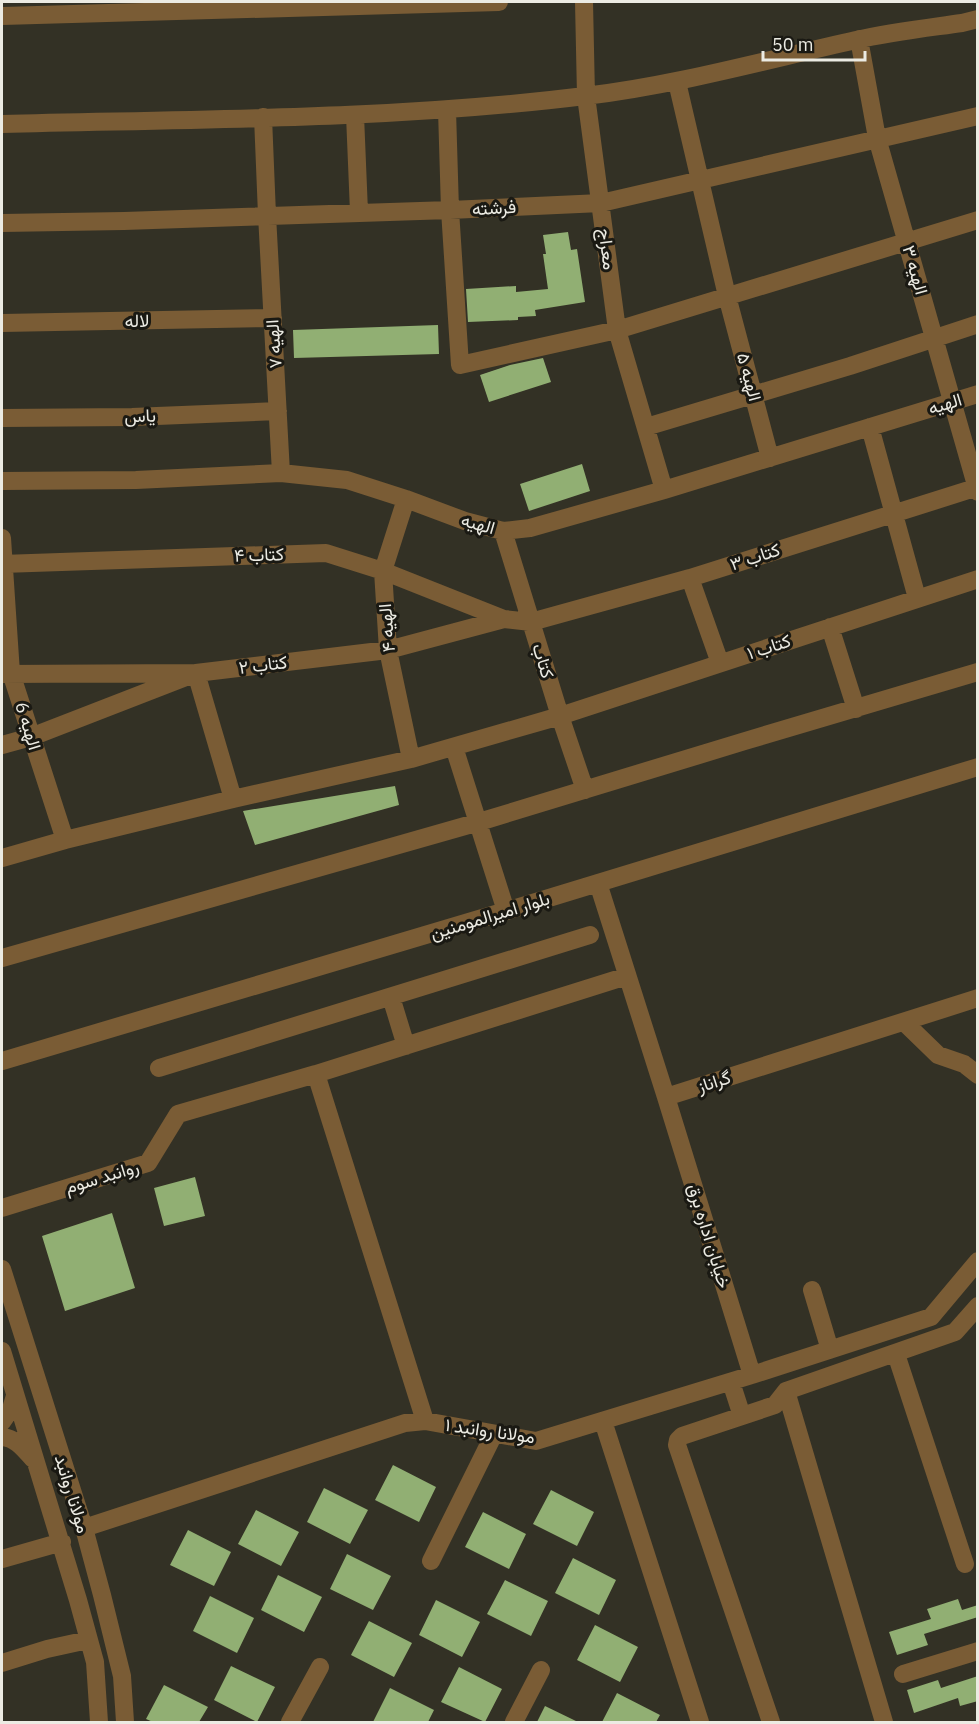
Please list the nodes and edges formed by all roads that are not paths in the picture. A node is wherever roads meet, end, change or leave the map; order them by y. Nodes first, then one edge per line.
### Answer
1 (500, 2) edge
2 (584, 2) edge
3 (2, 16) edge
4 (978, 19) edge
5 (859, 39) junction
6 (677, 82) junction
7 (586, 96) junction
8 (447, 110) junction
9 (355, 115) junction
10 (978, 116) edge
11 (263, 117) junction
12 (2, 124) edge
13 (877, 138) junction
14 (700, 179) junction
15 (601, 202) junction
16 (450, 210) junction
17 (358, 212) junction
18 (267, 215) junction
19 (978, 220) edge
20 (2, 222) edge
21 (906, 242) junction
22 (727, 296) junction
23 (273, 318) junction
24 (2, 323) edge
25 (978, 324) edge
26 (617, 330) junction
27 (934, 338) junction
28 (753, 394) junction
29 (978, 394) edge
30 (953, 401) junction
31 (278, 411) junction
32 (2, 418) edge
33 (646, 427) junction
34 (870, 427) junction
35 (770, 458) junction
36 (281, 473) junction
37 (2, 481) edge
38 (977, 489) edge
39 (664, 490) junction
40 (406, 499) junction
41 (895, 513) junction
42 (503, 531) junction
43 (2, 538) edge
44 (2, 564) edge
45 (383, 571) junction
46 (690, 578) junction
47 (978, 579) edge
48 (917, 598) junction
49 (504, 619) junction
50 (531, 622) junction
51 (830, 627) junction
52 (388, 650) junction
53 (720, 663) junction
54 (978, 672) edge
55 (196, 673) junction
56 (6, 674) edge
57 (856, 709) junction
58 (560, 716) junction
59 (31, 737) junction
60 (2, 745) edge
61 (454, 747) junction
62 (411, 759) junction
63 (978, 767) edge
64 (585, 790) junction
65 (233, 799) junction
66 (479, 822) junction
67 (65, 840) junction
68 (2, 858) edge
69 (598, 883) junction
70 (506, 911) junction
71 (590, 935) dead end
72 (2, 957) edge
73 (627, 976) junction
74 (391, 997) junction
75 (978, 998) edge
76 (903, 1022) junction
77 (406, 1046) junction
78 (2, 1060) edge
79 (159, 1068) dead end
80 (316, 1074) junction
81 (978, 1075) edge
82 (666, 1097) junction
83 (2, 1208) edge
84 (978, 1261) edge
85 (2, 1269) edge
86 (812, 1290) dead end
87 (978, 1306) edge
88 (8, 1314) edge
89 (2, 1350) edge
90 (830, 1350) junction
91 (896, 1353) junction
92 (752, 1375) junction
93 (731, 1382) junction
94 (786, 1391) junction
95 (15, 1396) junction
96 (742, 1416) junction
97 (425, 1421) junction
98 (603, 1421) junction
99 (2, 1422) edge
100 (494, 1434) junction
101 (2, 1437) edge
102 (36, 1462) junction
103 (84, 1528) junction
104 (62, 1542) junction
105 (8, 1557) edge
106 (431, 1561) dead end
107 (965, 1564) dead end
108 (88, 1640) junction
109 (978, 1652) edge
110 (2, 1663) edge
111 (320, 1666) dead end
112 (541, 1670) dead end
113 (903, 1674) dead end
114 (99, 1722) edge
115 (125, 1722) edge
116 (290, 1722) edge
117 (514, 1722) edge
118 (700, 1722) edge
119 (771, 1722) edge
120 (884, 1722) edge

1 - 3 street
2 - 7 street, معراج
4 - 5 street
5 - 6 street
5 - 13 street, الهیه ۳
6 - 7 street
6 - 14 street, الهیه ۵
7 - 8 street
7 - 15 street, معراج
8 - 9 street
8 - 16 street
9 - 11 street
9 - 17 street
10 - 13 street, فرشته
11 - 12 street
11 - 18 street, الهیه ۷
13 - 14 street, فرشته
13 - 21 street, الهیه ۳
14 - 15 street, فرشته
14 - 22 street, الهیه ۵
15 - 16 street, فرشته
15 - 26 street, معراج
16 - 17 street, فرشته
16 - 26 street
17 - 18 street, فرشته
18 - 20 street, فرشته
18 - 23 street, الهیه ۷
19 - 21 street
21 - 22 street
21 - 27 street, الهیه ۳
22 - 26 street
22 - 28 street, الهیه ۵
23 - 24 street, لاله
23 - 31 street, الهیه ۷
25 - 27 street
26 - 33 street, معراج
27 - 28 street
27 - 30 street, الهیه ۳
28 - 33 street
28 - 35 street, الهیه ۵
29 - 30 street, الهیه
30 - 34 street, الهیه
30 - 38 street, الهیه ۳
31 - 32 street, یاس
31 - 36 street, الهیه ۷
33 - 39 street, معراج
34 - 35 street, الهیه
34 - 41 street
35 - 39 street, الهیه
36 - 37 street, الهیه
36 - 40 street, الهیه
38 - 41 street, کتاب ۳
39 - 42 street, الهیه
40 - 42 street, الهیه
40 - 45 street, الهیه ۴
41 - 46 street, کتاب ۳
41 - 48 street
42 - 50 street, کتاب
43 - 44 street, الهیه 6
44 - 45 street, کتاب ۴
44 - 56 street, الهیه 6
45 - 49 street, کتاب ۴
45 - 52 street, الهیه ۴
46 - 50 street, کتاب ۳
46 - 53 street
47 - 48 street, کتاب ۱
48 - 51 street, کتاب ۱
49 - 50 street
49 - 52 street, کتاب ۲
50 - 58 street, کتاب
51 - 53 street, کتاب ۱
51 - 57 street
52 - 55 street, کتاب ۲
52 - 62 street, الهیه ۴
53 - 58 street, کتاب ۱
54 - 57 street
55 - 56 street
55 - 59 street, کتاب ۲
55 - 65 street
56 - 59 street, الهیه 6
57 - 64 street
58 - 61 street, کتاب ۱
58 - 64 street, کتاب
59 - 60 street, کتاب ۲
59 - 67 street, الهیه 6
61 - 62 street, کتاب ۱
61 - 66 street
62 - 65 street, کتاب ۱
63 - 69 street, بلوار امیرالمومنین
64 - 66 street
65 - 67 street, کتاب ۱
66 - 70 street
66 - 72 street
67 - 68 street, کتاب ۱
69 - 70 street, بلوار امیرالمومنین
69 - 73 street
70 - 78 street, بلوار امیرالمومنین
71 - 74 street
73 - 77 street, روانبد سوم
73 - 82 street
74 - 77 street
74 - 79 street
75 - 76 street, گراناز
76 - 81 street
76 - 82 street, گراناز
77 - 80 street, روانبد سوم
80 - 83 street, روانبد سوم
80 - 97 street
82 - 92 street, خیابان اداره برق
84 - 90 street, مولانا روانبد ۱
85 - 88 street, مولانا روانبد
86 - 90 street
87 - 91 street
88 - 103 street, مولانا روانبد
89 - 95 street, مولانا روانبد
90 - 92 street, مولانا روانبد ۱
91 - 94 street
91 - 107 street
92 - 93 street, مولانا روانبد ۱
93 - 96 street
93 - 98 street, مولانا روانبد ۱
94 - 96 street
94 - 120 street
95 - 99 street
95 - 102 street, مولانا روانبد
96 - 119 street
97 - 100 street, مولانا روانبد ۱
97 - 103 street, مولانا روانبد ۱
98 - 100 street, مولانا روانبد ۱
98 - 118 street
100 - 106 street
101 - 102 street
102 - 104 street, مولانا روانبد
103 - 115 street, مولانا روانبد
104 - 105 street
104 - 108 street, مولانا روانبد
108 - 110 street
108 - 114 street, مولانا روانبد
109 - 113 street
111 - 116 street
112 - 117 street

